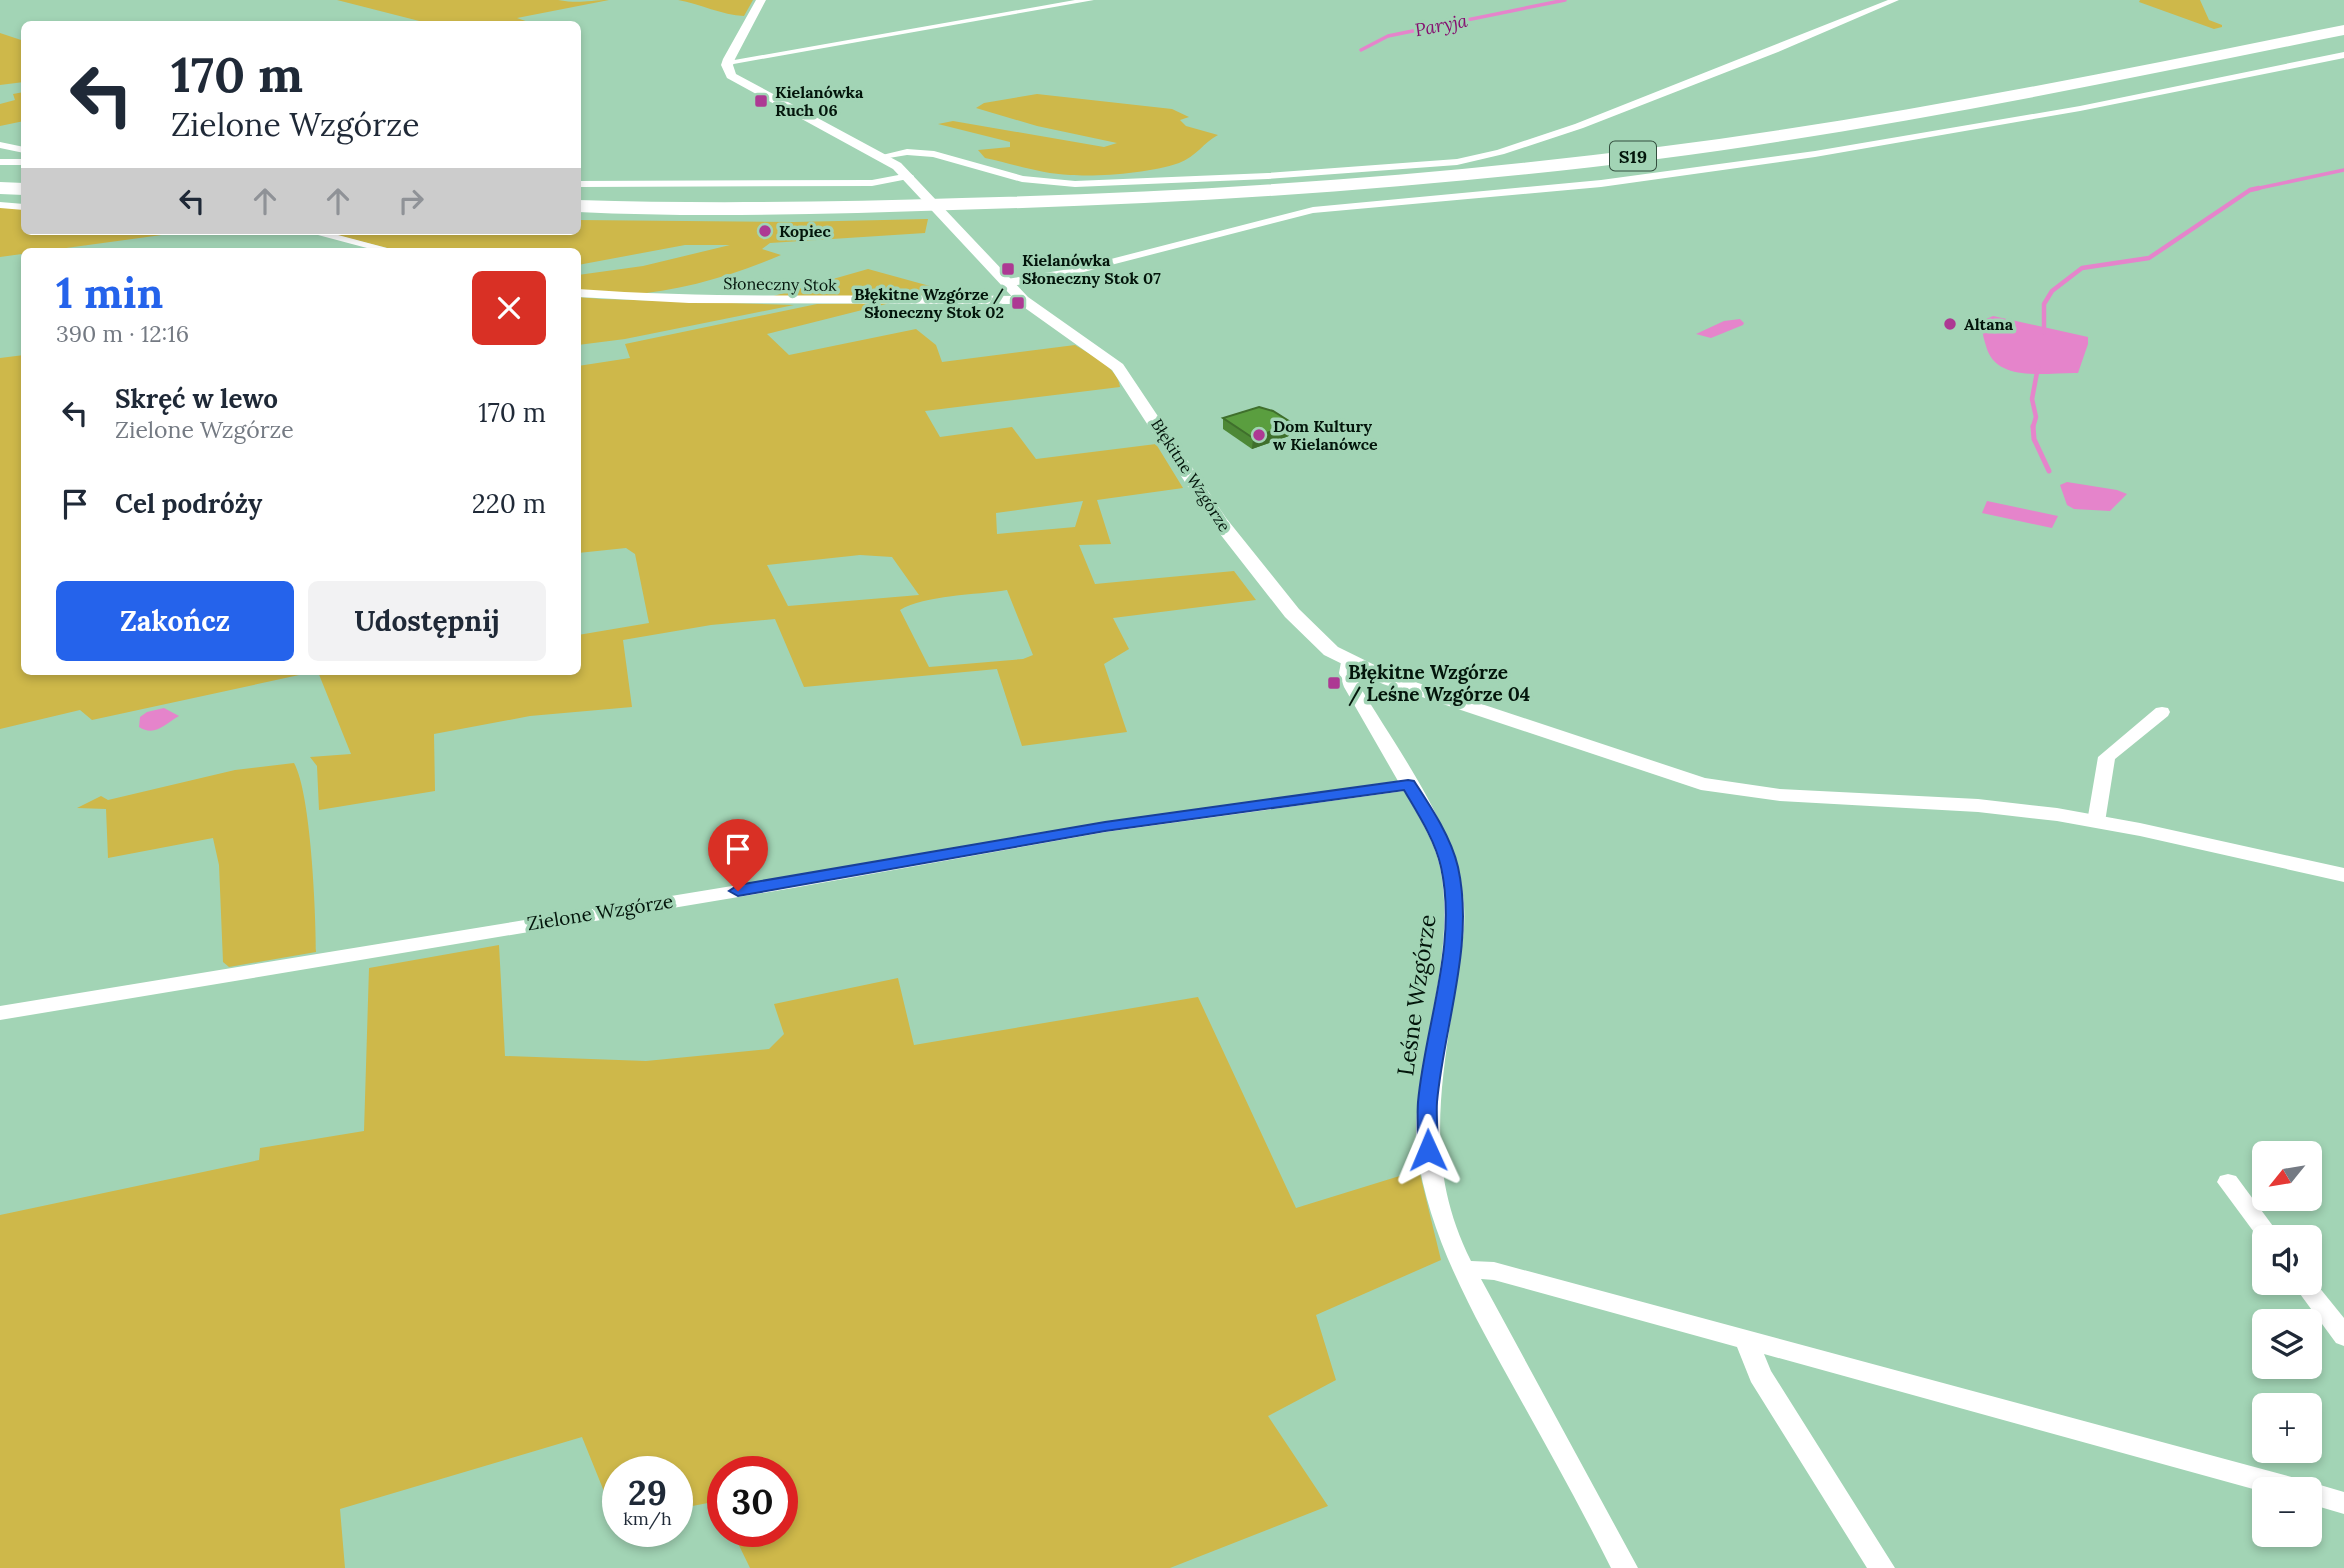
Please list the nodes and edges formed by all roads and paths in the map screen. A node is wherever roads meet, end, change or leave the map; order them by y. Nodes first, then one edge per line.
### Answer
1 (761, 0) edge
2 (1021, 0) edge
3 (1090, 0) edge
4 (1895, 0) edge
5 (1036, 8) junction
6 (2344, 30) edge
7 (2344, 40) edge
8 (2344, 55) edge
9 (730, 59) junction
10 (0, 145) edge
11 (21, 149) edge
12 (883, 156) junction
13 (0, 162) edge
14 (21, 163) edge
15 (909, 176) junction
16 (0, 178) edge
17 (21, 179) edge
18 (581, 184) edge
19 (0, 188) edge
20 (21, 189) edge
21 (0, 205) edge
22 (581, 205) edge
23 (21, 206) edge
24 (581, 215) edge
25 (326, 235) edge
26 (379, 248) edge
27 (1007, 283) junction
28 (581, 293) edge
29 (1023, 300) junction
30 (1349, 662) junction
31 (2162, 712) dead end
32 (1408, 785) junction
33 (2096, 822) junction
34 (2344, 875) edge
35 (0, 1013) edge
36 (2228, 1182) dead end
37 (2261, 1225) edge
38 (1464, 1269) junction
39 (2313, 1295) edge
40 (2344, 1336) edge
41 (1747, 1341) junction
42 (2252, 1477) edge
43 (2322, 1497) edge
44 (2344, 1503) edge
45 (1625, 1568) edge
46 (1882, 1568) edge

1 - 9 street
2 - 5 street
3 - 5 street
4 - 12 street
5 - 9 street
6 - 22 highway, S19
7 - 24 highway, S19
8 - 27 street
9 - 12 street, Błękitne Wzgórze
10 - 11 street
12 - 15 street, Błękitne Wzgórze
13 - 14 street
15 - 18 street
15 - 27 street, Błękitne Wzgórze
16 - 17 highway
19 - 20 highway
21 - 23 street
25 - 26 street
27 - 29 street, Błękitne Wzgórze
28 - 29 street, Słoneczny Stok
29 - 30 street, Błękitne Wzgórze
30 - 32 street, Leśne Wzgórze
30 - 33 street, Błękitne Wzgórze
31 - 33 street
32 - 35 street, Zielone Wzgórze
32 - 38 street, Leśne Wzgórze
33 - 34 street, Błękitne Wzgórze
36 - 37 street
38 - 41 street
38 - 45 street, Leśne Wzgórze
39 - 40 street
41 - 42 street
41 - 46 street
43 - 44 street

